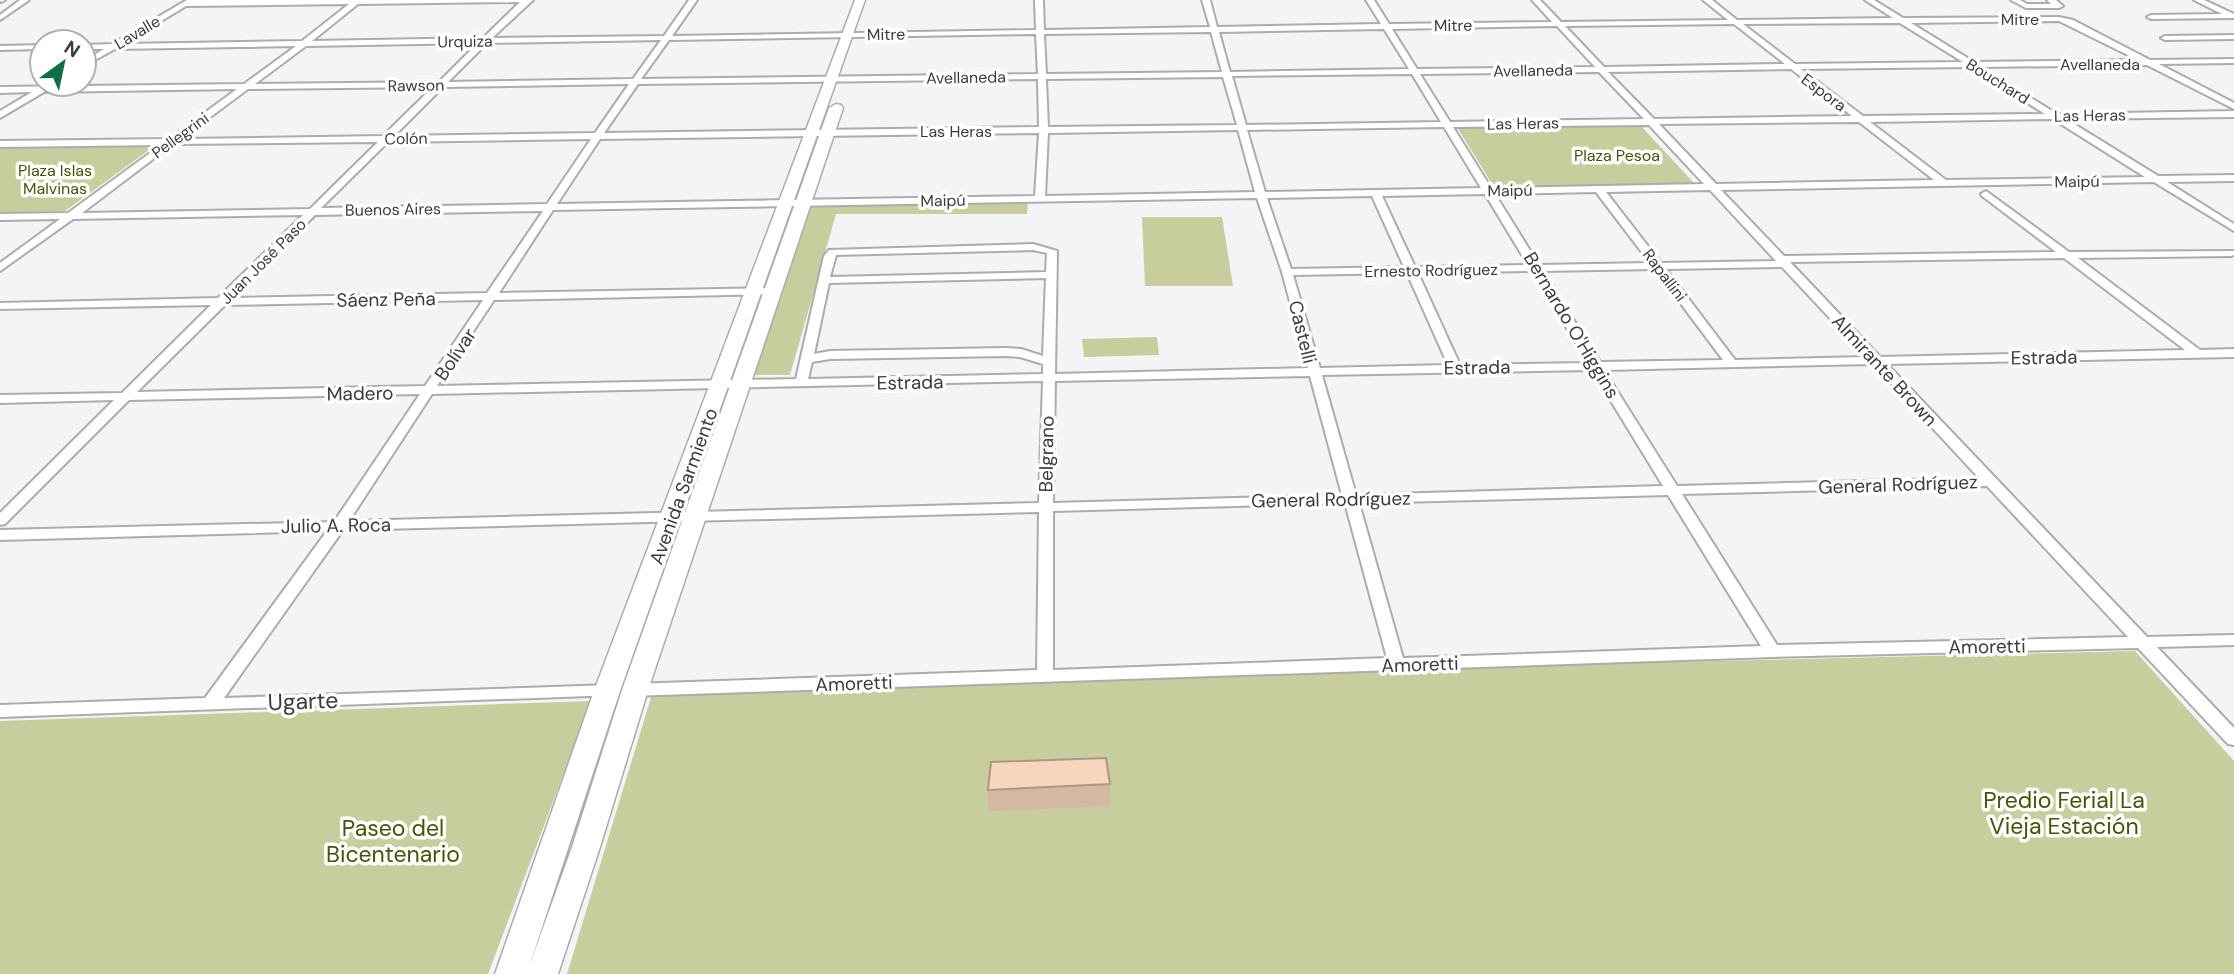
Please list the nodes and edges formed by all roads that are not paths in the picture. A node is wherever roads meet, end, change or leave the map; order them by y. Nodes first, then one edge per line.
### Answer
1 (25, 0) edge
2 (526, 0) edge
3 (532, 0) edge
4 (693, 0) edge
5 (860, 0) edge
6 (873, 0) edge
7 (1039, 0) edge
8 (1206, 0) edge
9 (1370, 0) edge
10 (1536, 0) edge
11 (1707, 0) edge
12 (1869, 0) edge
13 (2015, 0) edge
14 (2051, 0) edge
15 (2198, 0) edge
16 (358, 1) edge
17 (187, 2) edge
18 (2233, 16) edge
19 (2151, 17) dead end
20 (0, 18) edge
21 (1901, 19) junction
22 (1735, 22) junction
23 (1558, 24) junction
24 (1386, 26) junction
25 (1215, 29) junction
26 (1040, 31) junction
27 (854, 35) junction
28 (2234, 37) edge
29 (667, 38) junction
30 (2165, 38) dead end
31 (483, 41) junction
32 (305, 43) junction
33 (113, 46) junction
34 (28, 47) edge
35 (98, 47) edge
36 (0, 48) edge
37 (98, 55) edge
38 (2234, 61) edge
39 (2151, 63) junction
40 (1969, 64) junction
41 (1790, 66) junction
42 (1600, 69) junction
43 (1414, 72) junction
44 (1226, 74) junction
45 (1042, 76) junction
46 (839, 79) junction
47 (638, 81) junction
48 (439, 85) junction
49 (245, 87) junction
50 (98, 89) edge
51 (0, 90) edge
52 (28, 90) edge
53 (29, 98) edge
54 (2234, 106) edge
55 (2234, 114) edge
56 (0, 115) edge
57 (2054, 116) junction
58 (1859, 118) junction
59 (1650, 122) junction
60 (1445, 124) junction
61 (1242, 127) junction
62 (1044, 130) junction
63 (820, 132) junction
64 (598, 135) junction
65 (386, 139) junction
66 (169, 142) junction
67 (0, 144) edge
68 (2234, 178) edge
69 (2157, 180) junction
70 (1942, 182) junction
71 (1712, 187) junction
72 (1599, 188) junction
73 (1490, 191) junction
74 (1376, 193) junction
75 (1986, 194) dead end
76 (1261, 195) junction
77 (1040, 198) junction
78 (795, 203) junction
79 (550, 207) junction
80 (314, 210) junction
81 (68, 216) junction
82 (0, 217) edge
83 (2234, 228) edge
84 (2231, 253) dead end
85 (2067, 255) junction
86 (1782, 262) junction
87 (1658, 266) junction
88 (0, 268) edge
89 (1538, 268) junction
90 (1410, 271) junction
91 (1287, 272) junction
92 (1053, 275) junction
93 (823, 280) junction
94 (764, 291) junction
95 (493, 297) junction
96 (222, 302) junction
97 (0, 306) edge
98 (2234, 353) edge
99 (2196, 354) junction
100 (806, 359) junction
101 (1876, 361) junction
102 (1049, 362) junction
103 (1731, 362) junction
104 (1595, 365) junction
105 (1455, 368) junction
106 (1312, 370) junction
107 (1048, 379) junction
108 (801, 384) junction
109 (720, 385) junction
110 (740, 385) junction
111 (429, 392) junction
112 (128, 396) junction
113 (0, 399) edge
114 (1991, 482) junction
115 (1675, 490) junction
116 (1350, 499) junction
117 (1046, 506) junction
118 (693, 518) junction
119 (671, 519) junction
120 (0, 521) edge
121 (339, 525) junction
122 (0, 535) edge
123 (2234, 640) edge
124 (2142, 642) junction
125 (1772, 651) junction
126 (1397, 665) junction
127 (1045, 677) junction
128 (621, 690) junction
129 (210, 704) junction
130 (0, 711) edge
131 (2234, 739) edge
132 (511, 974) edge
133 (542, 974) edge

1 - 20 street
2 - 3 street
2 - 16 street
2 - 31 street, Juan José Paso
4 - 29 street, Bolívar
5 - 27 main road, Avenida Sarmiento
6 - 27 main road, Avenida Sarmiento
7 - 26 street
8 - 25 street, Castelli
9 - 24 street, Bernardo O'Higgins
10 - 23 street, Almirante Brown
11 - 22 street, Espora
12 - 21 street, Bouchard
13 - 14 street
15 - 18 street
16 - 17 street
16 - 32 street, Pellegrini
17 - 33 street, Lavalle
18 - 19 street
21 - 22 street, Mitre
21 - 39 street, Mitre
21 - 40 street, Bouchard
22 - 23 street, Mitre
22 - 41 street, Espora
23 - 24 street, Mitre
23 - 42 street, Almirante Brown
24 - 25 street, Mitre
24 - 43 street, Bernardo O'Higgins
25 - 26 street, Mitre
25 - 44 street, Castelli
26 - 27 street, Mitre
26 - 45 street
27 - 29 street, Urquiza
27 - 46 main road, Avenida Sarmiento
28 - 30 street
29 - 31 street, Urquiza
29 - 47 street, Bolívar
31 - 32 street, Urquiza
31 - 48 street, Juan José Paso
32 - 33 street, Urquiza
32 - 49 street, Pellegrini
33 - 35 street, Urquiza
33 - 37 street, Lavalle
34 - 36 street
38 - 39 street, Avellaneda
39 - 40 street, Avellaneda
39 - 54 street
40 - 41 street, Avellaneda
40 - 57 street, Bouchard
41 - 42 street, Avellaneda
41 - 58 street, Espora
42 - 43 street, Avellaneda
42 - 59 street, Almirante Brown
43 - 44 street, Avellaneda
43 - 60 street, Bernardo O'Higgins
44 - 45 street, Avellaneda
44 - 61 street, Castelli
45 - 46 street, Avellaneda
45 - 62 street
46 - 47 street, Rawson
46 - 63 main road, Avenida Sarmiento
47 - 48 street, Rawson
47 - 64 street, Bolívar
48 - 49 street, Rawson
48 - 65 street, Juan José Paso
49 - 50 street, Rawson
49 - 66 street, Pellegrini
51 - 52 street, Rawson
53 - 56 street
55 - 57 street, Las Heras
57 - 58 street, Las Heras
57 - 69 street, Bouchard
58 - 59 street, Las Heras
58 - 70 street, Espora
59 - 60 street, Las Heras
59 - 71 street, Almirante Brown
60 - 61 street, Las Heras
60 - 73 street, Bernardo O'Higgins
61 - 62 street, Las Heras
61 - 76 street, Castelli
62 - 63 street, Las Heras
62 - 77 street
63 - 64 street, Colón
63 - 78 main road, Avenida Sarmiento
64 - 65 street, Colón
64 - 79 street, Bolívar
65 - 66 street, Colón
65 - 80 street, Juan José Paso
66 - 67 street, Colón
66 - 81 street, Pellegrini
68 - 69 street, Maipú
69 - 70 street, Maipú
69 - 83 street, Bouchard
70 - 71 street, Maipú
71 - 72 street, Maipú
71 - 86 street, Almirante Brown
72 - 73 street, Maipú
72 - 87 street, Rapallini
73 - 74 street, Maipú
73 - 89 street, Bernardo O'Higgins
74 - 76 street, Maipú
74 - 90 street
75 - 85 street
76 - 77 street, Maipú
76 - 91 street, Castelli
77 - 78 street, Maipú
78 - 79 street, Buenos Aires
78 - 94 main road, Avenida Sarmiento
79 - 80 street, Buenos Aires
79 - 95 street, Bolívar
80 - 81 street, Buenos Aires
80 - 96 street, Juan José Paso
81 - 82 street, Buenos Aires
81 - 88 street, Pellegrini
84 - 85 street, Ernesto Rodríguez
85 - 86 street, Ernesto Rodríguez
85 - 99 street
86 - 87 street, Ernesto Rodríguez
86 - 101 street, Almirante Brown
87 - 89 street, Ernesto Rodríguez
87 - 103 street, Rapallini
89 - 90 street, Ernesto Rodríguez
89 - 104 street, Bernardo O'Higgins
90 - 91 street, Ernesto Rodríguez
90 - 105 street
91 - 106 street, Castelli
92 - 93 street
92 - 93 street, Belgrano
92 - 102 street, Belgrano
93 - 100 street
94 - 95 street, Sáenz Peña
94 - 109 main road, Avenida Sarmiento
94 - 110 main road, Avenida Sarmiento
95 - 96 street, Sáenz Peña
95 - 111 street, Bolívar
96 - 97 street, Sáenz Peña
96 - 112 street, Juan José Paso
98 - 99 street, Estrada
99 - 101 street, Estrada
100 - 102 street
100 - 108 street
101 - 103 street, Estrada
101 - 114 street, Almirante Brown
102 - 107 street, Belgrano
103 - 104 street, Estrada
104 - 105 street, Estrada
104 - 115 street, Bernardo O'Higgins
105 - 106 street, Estrada
106 - 107 street, Estrada
106 - 116 street, Castelli
107 - 108 street, Estrada
107 - 117 street, Belgrano
108 - 110 street, Estrada
109 - 110 street, Estrada
109 - 111 street, Madero
109 - 119 main road, Avenida Sarmiento
110 - 118 main road, Avenida Sarmiento
111 - 112 street, Madero
111 - 121 street, Bolívar
112 - 113 street, Madero
112 - 120 street, Juan José Paso
114 - 115 street, General Rodríguez
114 - 124 street, Almirante Brown
115 - 116 street, General Rodríguez
115 - 125 street, Bernardo O'Higgins
116 - 117 street, General Rodríguez
116 - 126 street, Castelli
117 - 118 street, General Rodríguez
117 - 127 street, Belgrano
118 - 119 street, General Rodríguez
118 - 128 main road, Avenida Sarmiento
119 - 121 street, Julio A. Roca
119 - 128 main road, Avenida Sarmiento
121 - 122 street, Julio A. Roca
121 - 129 street, Bolívar
123 - 124 street, Amoretti
124 - 125 street, Amoretti
124 - 131 street, Almirante Brown
125 - 126 street, Amoretti
126 - 127 street, Amoretti
127 - 128 street, Amoretti
128 - 129 street, Ugarte
128 - 132 main road, Avenida Sarmiento
128 - 133 main road, Avenida Sarmiento
129 - 130 street, Ugarte

